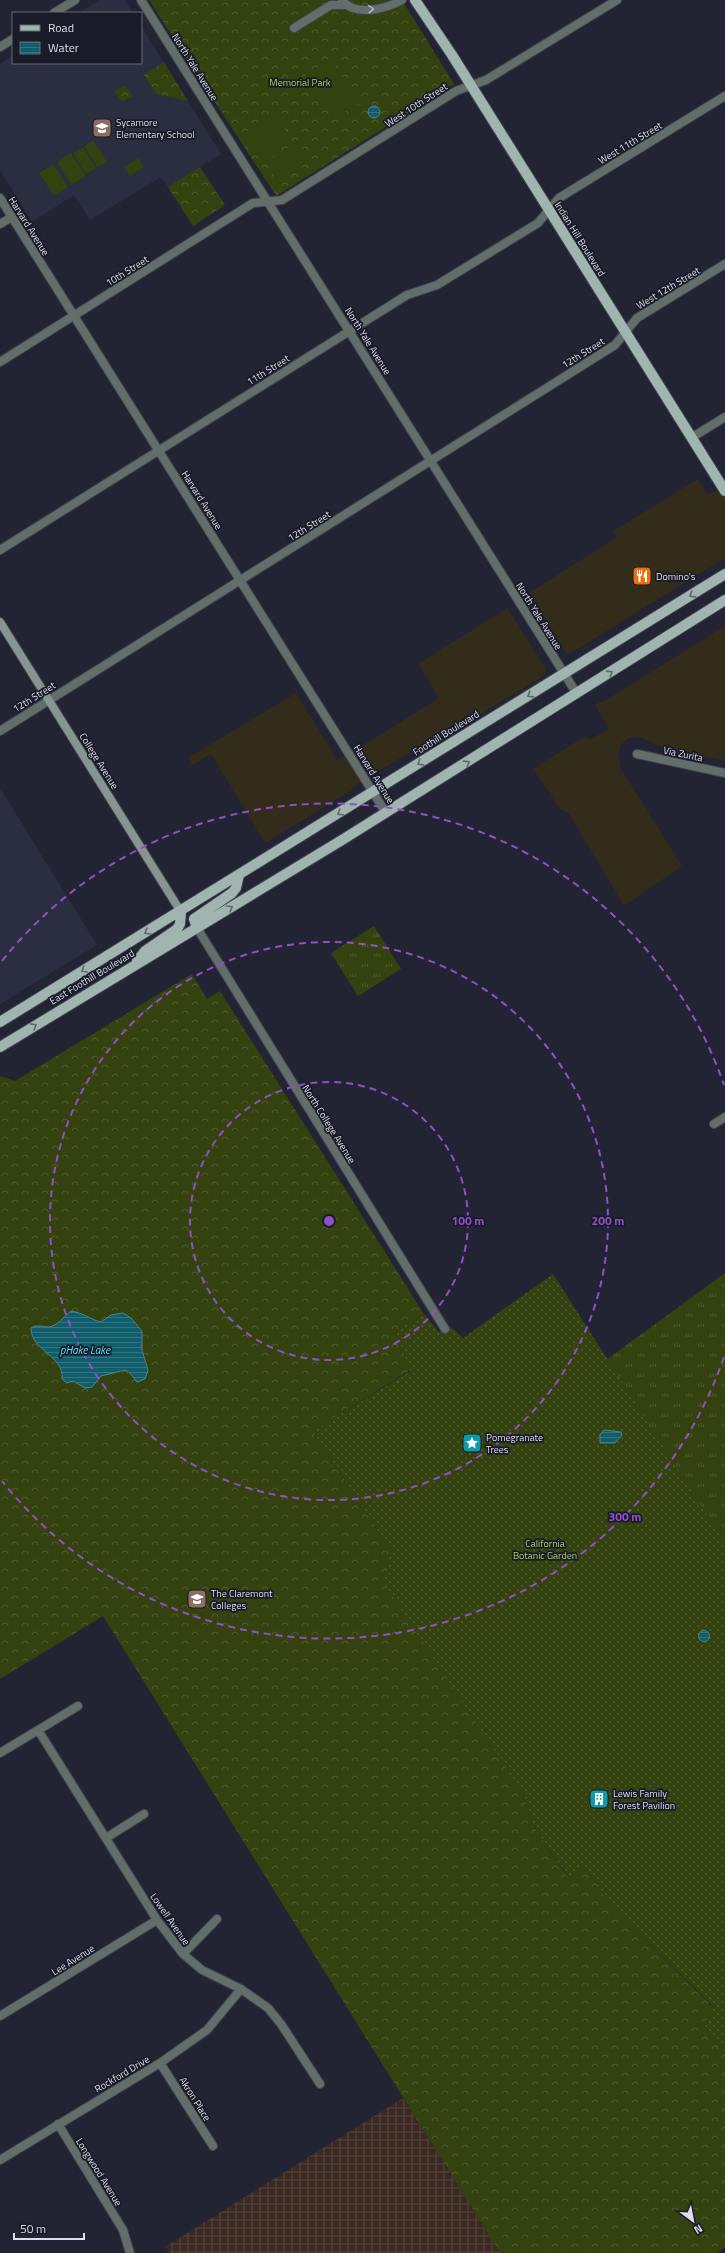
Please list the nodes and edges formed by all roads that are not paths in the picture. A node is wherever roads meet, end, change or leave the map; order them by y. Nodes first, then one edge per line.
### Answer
1 (75, 0) edge
2 (141, 0) edge
3 (402, 0) edge
4 (415, 0) edge
5 (617, 0) edge
6 (344, 2) edge
7 (56, 12) edge
8 (294, 28) dead end
9 (12, 40) edge
10 (0, 47) edge
11 (471, 86) junction
12 (725, 96) edge
13 (0, 198) edge
14 (267, 201) junction
15 (548, 211) junction
16 (12, 217) junction
17 (0, 224) edge
18 (725, 264) edge
19 (74, 316) junction
20 (349, 331) junction
21 (624, 332) junction
22 (0, 362) edge
23 (725, 417) edge
24 (691, 438) junction
25 (159, 450) junction
26 (431, 461) junction
27 (725, 491) edge
28 (0, 550) edge
29 (725, 574) edge
30 (241, 581) junction
31 (725, 600) edge
32 (0, 622) edge
33 (564, 674) junction
34 (577, 694) junction
35 (49, 700) junction
36 (0, 731) edge
37 (637, 754) dead end
38 (725, 773) edge
39 (373, 792) junction
40 (386, 813) junction
41 (239, 875) junction
42 (181, 912) junction
43 (197, 928) junction
44 (132, 968) junction
45 (0, 1022) edge
46 (0, 1046) edge
47 (725, 1117) edge
48 (714, 1124) dead end
49 (445, 1329) dead end
50 (78, 1706) dead end
51 (38, 1730) junction
52 (0, 1753) edge
53 (144, 1814) dead end
54 (106, 1838) junction
55 (217, 1919) dead end
56 (157, 1920) junction
57 (183, 1954) junction
58 (241, 1989) junction
59 (0, 2016) edge
60 (160, 2063) junction
61 (320, 2084) dead end
62 (58, 2124) junction
63 (213, 2146) dead end
64 (0, 2160) edge
65 (130, 2253) edge

1 - 7 street
2 - 14 street, North Yale Avenue
6 -> 3 street
4 - 11 main road, Indian Hill Boulevard
5 - 11 street, West 10th Street
6 - 8 street
9 - 10 street
11 - 14 street, West 10th Street
11 - 15 main road, Indian Hill Boulevard
12 - 15 street, West 11th Street
13 - 16 street, Harvard Avenue
14 - 19 street, 10th Street
14 - 20 street, North Yale Avenue
15 - 20 street, 11th Street
15 - 21 main road, Indian Hill Boulevard
16 - 17 street
16 - 19 street, Harvard Avenue
18 - 21 street, West 12th Street
19 - 22 street, 10th Street
19 - 25 street, Harvard Avenue
20 - 25 street, 11th Street
20 - 26 street, North Yale Avenue
21 - 24 main road, Indian Hill Boulevard
21 - 26 street, 12th Street
23 - 24 street
24 - 27 main road, Indian Hill Boulevard
25 - 28 street, 11th Street
25 - 30 street, Harvard Avenue
26 - 30 street, 12th Street
26 - 33 street, North Yale Avenue
29 -> 33 main road, Foothill Boulevard
30 - 35 street, 12th Street
30 - 39 street, Harvard Avenue
34 -> 31 main road
32 - 35 street, College Avenue
33 - 34 street, North Yale Avenue
33 -> 39 main road, Foothill Boulevard
40 -> 34 main road
35 - 36 street, 12th Street
35 - 42 street, College Avenue
37 - 38 street, Via Zurita
39 - 40 street, Harvard Avenue
39 -> 41 main road, Foothill Boulevard
43 -> 40 main road
41 - 42 main road, Foothill Boulevard
41 - 43 main road
42 - 44 main road
42 -> 45 main road, East Foothill Boulevard
43 - 44 main road, East Foothill Boulevard
43 - 49 street, North College Avenue
46 -> 44 main road, East Foothill Boulevard
47 - 48 street
50 - 51 street
51 - 52 street
51 - 54 street, Lowell Avenue
53 - 54 street
54 - 56 street, Lowell Avenue
55 - 57 street
56 - 57 street, Lowell Avenue
56 - 59 street, Lee Avenue
57 - 58 street, Lowell Avenue
58 - 60 street, Rockford Drive
58 - 61 street, Lowell Avenue
60 - 62 street, Rockford Drive
60 - 63 street, Akron Place
62 - 64 street, Rockford Drive
62 - 65 street, Longwood Avenue

